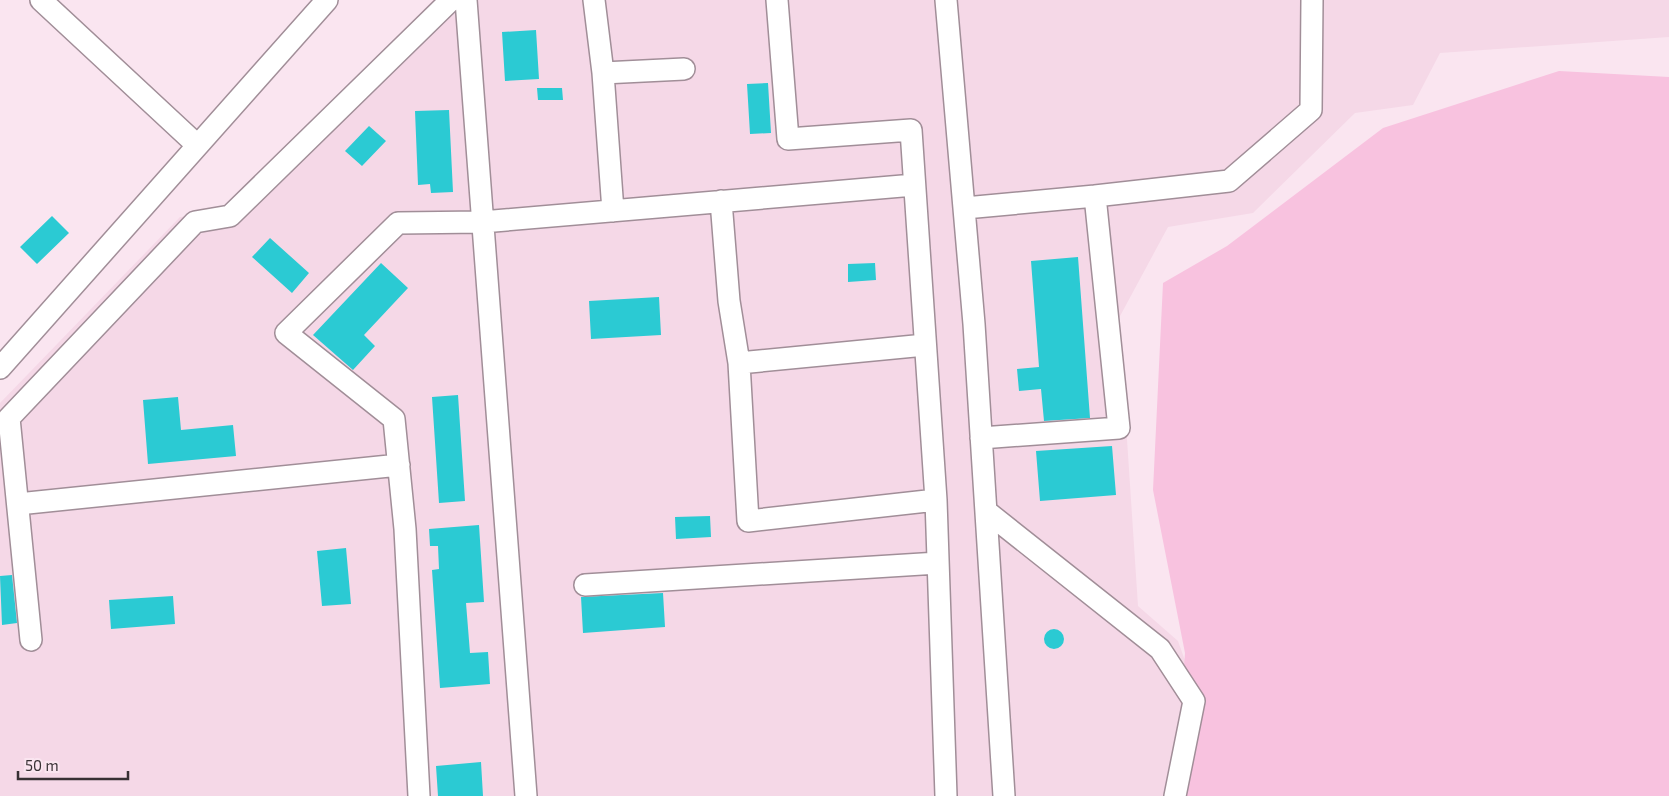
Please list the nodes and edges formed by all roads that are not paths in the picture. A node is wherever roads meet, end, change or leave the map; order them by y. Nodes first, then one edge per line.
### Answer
1 (41, 0) edge
2 (327, 0) edge
3 (452, 0) edge
4 (466, 0) edge
5 (594, 0) edge
6 (777, 0) edge
7 (946, 0) edge
8 (1312, 0) edge
9 (684, 69) dead end
10 (603, 73) junction
11 (196, 145) junction
12 (914, 185) junction
13 (1095, 196) junction
14 (721, 201) junction
15 (965, 208) junction
16 (613, 211) junction
17 (482, 222) junction
18 (925, 345) junction
19 (738, 363) junction
20 (0, 368) edge
21 (981, 438) junction
22 (399, 465) junction
23 (936, 500) junction
24 (18, 504) junction
25 (986, 511) junction
26 (938, 563) junction
27 (585, 585) dead end
28 (31, 640) dead end
29 (419, 796) edge
30 (526, 796) edge
31 (946, 796) edge
32 (1004, 796) edge
33 (1176, 796) edge

1 - 11 street
2 - 11 street
3 - 24 street
4 - 17 street
5 - 10 street
6 - 12 street
7 - 15 street
8 - 13 street
9 - 10 street
10 - 16 street
11 - 20 street
12 - 14 street
12 - 18 street
13 - 15 street
13 - 21 street
14 - 16 street
14 - 19 street
15 - 21 street
16 - 17 street
17 - 22 street
17 - 30 street
18 - 19 street
18 - 23 street
19 - 23 street
21 - 25 street
22 - 24 street
22 - 29 street
23 - 26 street
24 - 28 street
25 - 32 street
25 - 33 street
26 - 27 street
26 - 31 street

